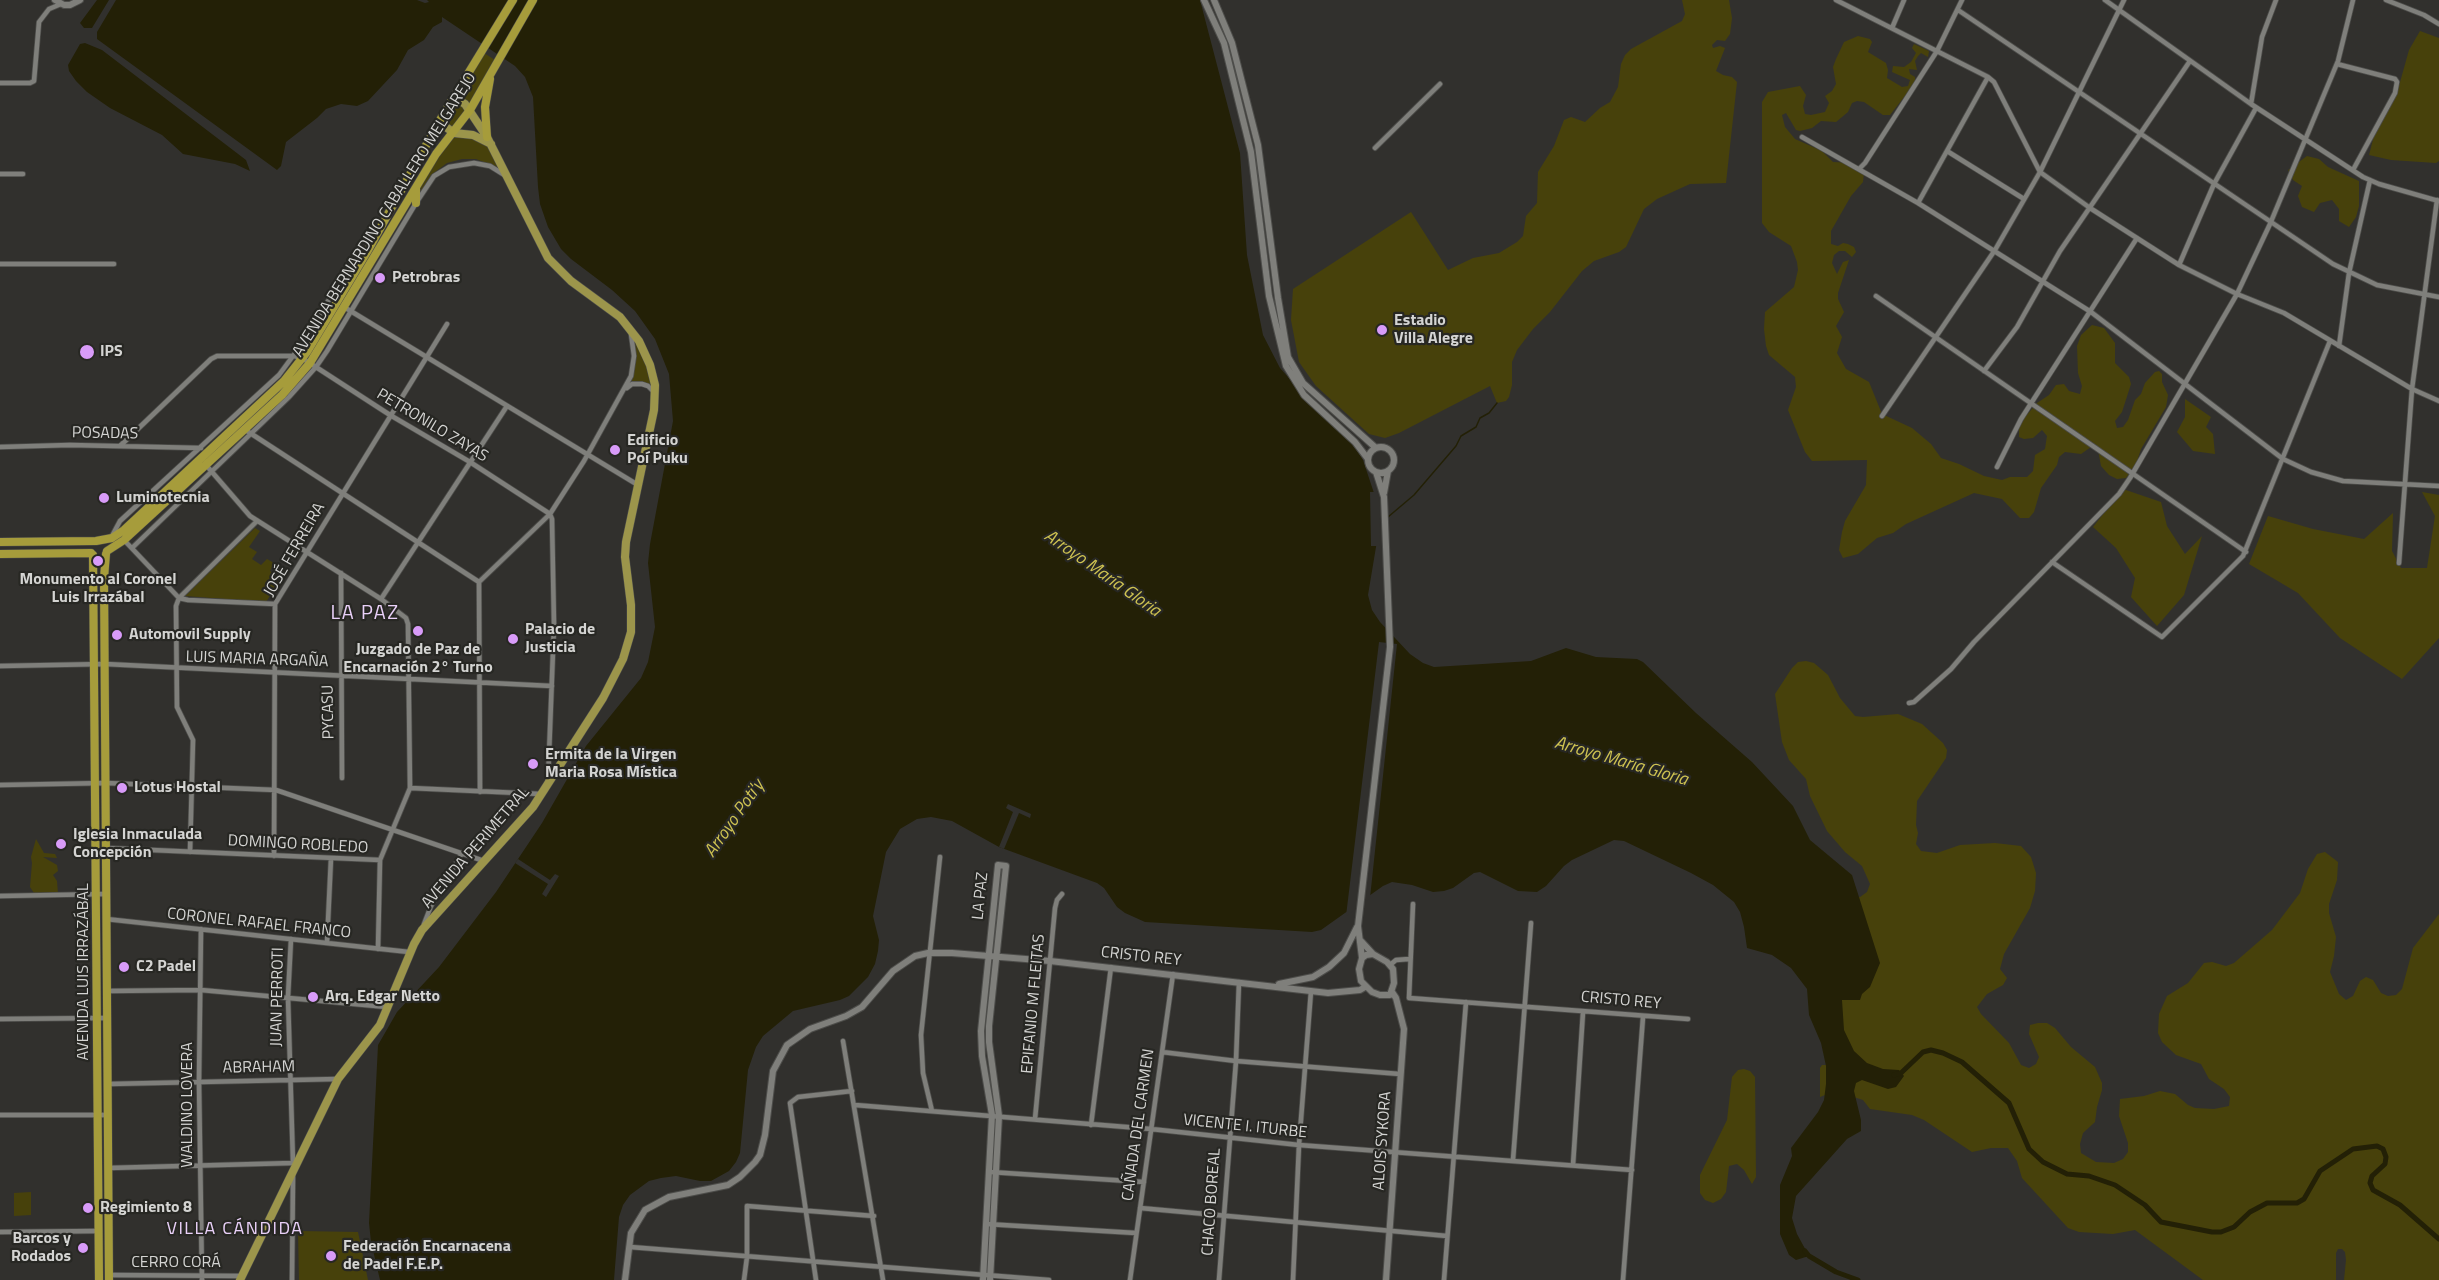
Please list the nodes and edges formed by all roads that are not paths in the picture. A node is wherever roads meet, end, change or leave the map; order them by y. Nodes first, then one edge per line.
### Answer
1 (54, 0) edge
2 (80, 0) edge
3 (513, 0) edge
4 (533, 0) edge
5 (1204, 0) edge
6 (1214, 0) edge
7 (1838, 0) edge
8 (1904, 0) edge
9 (1962, 0) edge
10 (2105, 0) edge
11 (2124, 0) edge
12 (2276, 0) edge
13 (2354, 0) edge
14 (2385, 0) edge
15 (62, 4) junction
16 (49, 9) junction
17 (2120, 9) junction
18 (1958, 10) junction
19 (2439, 24) edge
20 (1892, 28) junction
21 (1937, 51) junction
22 (2190, 61) junction
23 (2337, 64) junction
24 (491, 71) junction
25 (1988, 77) junction
26 (0, 83) edge
27 (1440, 84) dead end
28 (2079, 93) junction
29 (453, 97) junction
30 (2250, 104) junction
31 (2256, 108) junction
32 (470, 110) junction
33 (439, 122) junction
34 (454, 133) junction
35 (2141, 135) junction
36 (488, 136) junction
37 (1802, 137) dead end
38 (2305, 139) junction
39 (492, 145) junction
40 (1375, 148) dead end
41 (1947, 151) junction
42 (1859, 170) junction
43 (2353, 170) junction
44 (2040, 172) junction
45 (0, 174) edge
46 (23, 174) dead end
47 (508, 177) junction
48 (2370, 180) junction
49 (2214, 184) junction
50 (416, 186) junction
51 (2025, 199) junction
52 (2438, 200) edge
53 (416, 203) junction
54 (1918, 203) junction
55 (2090, 208) junction
56 (2270, 224) junction
57 (2137, 238) junction
58 (1995, 250) junction
59 (0, 264) edge
60 (114, 264) dead end
61 (2180, 265) junction
62 (2349, 273) junction
63 (2043, 281) junction
64 (2237, 294) junction
65 (2424, 294) junction
66 (1876, 296) dead end
67 (2439, 297) edge
68 (348, 309) junction
69 (2091, 312) junction
70 (447, 324) dead end
71 (626, 324) junction
72 (1936, 338) junction
73 (2330, 341) junction
74 (2339, 346) junction
75 (298, 357) junction
76 (425, 358) junction
77 (313, 365) junction
78 (1984, 371) junction
79 (2184, 385) junction
80 (2412, 389) junction
81 (625, 390) junction
82 (655, 394) junction
83 (2439, 402) edge
84 (2031, 404) junction
85 (507, 406) junction
86 (390, 415) junction
87 (1882, 416) dead end
88 (241, 427) junction
89 (120, 446) junction
90 (0, 447) edge
91 (1376, 448) junction
92 (205, 449) junction
93 (587, 456) junction
94 (1368, 459) junction
95 (2283, 459) junction
96 (470, 462) junction
97 (1997, 466) dead end
98 (209, 468) junction
99 (1388, 471) junction
100 (1376, 472) junction
101 (2133, 474) junction
102 (2405, 483) junction
103 (638, 485) junction
104 (2439, 486) edge
105 (343, 493) junction
106 (1384, 497) junction
107 (550, 514) junction
108 (257, 521) junction
109 (124, 540) junction
110 (98, 541) junction
111 (0, 542) edge
112 (418, 542) junction
113 (132, 548) junction
114 (106, 552) junction
115 (306, 552) junction
116 (2246, 552) junction
117 (0, 554) edge
118 (92, 554) junction
119 (2052, 562) junction
120 (2399, 563) dead end
121 (104, 572) junction
122 (341, 573) junction
123 (479, 582) junction
124 (179, 598) junction
125 (381, 599) junction
126 (275, 604) junction
127 (94, 664) junction
128 (105, 664) junction
129 (0, 666) edge
130 (176, 668) junction
131 (275, 673) junction
132 (340, 675) junction
133 (408, 678) junction
134 (480, 682) junction
135 (552, 686) junction
136 (1909, 703) dead end
137 (342, 778) dead end
138 (94, 783) junction
139 (106, 783) junction
140 (0, 784) edge
141 (548, 784) junction
142 (192, 786) junction
143 (410, 788) junction
144 (276, 790) junction
145 (480, 792) junction
146 (541, 794) junction
147 (392, 829) junction
148 (106, 848) junction
149 (190, 852) junction
150 (462, 853) junction
151 (274, 856) junction
152 (940, 857) dead end
153 (331, 858) junction
154 (380, 860) junction
155 (484, 861) junction
156 (106, 894) junction
157 (1062, 894) dead end
158 (97, 895) junction
159 (0, 896) edge
160 (1413, 904) dead end
161 (106, 919) junction
162 (1531, 923) dead end
163 (1358, 926) junction
164 (201, 929) junction
165 (422, 930) junction
166 (291, 939) junction
167 (1361, 941) junction
168 (327, 943) junction
169 (378, 949) junction
170 (409, 952) junction
171 (928, 953) junction
172 (1373, 954) junction
173 (992, 956) junction
174 (1362, 958) junction
175 (1409, 959) junction
176 (1050, 961) junction
177 (1390, 965) junction
178 (1111, 968) junction
179 (1173, 974) junction
180 (1360, 977) junction
181 (1239, 982) junction
182 (1269, 986) junction
183 (1365, 987) junction
184 (201, 990) junction
185 (1351, 990) junction
186 (107, 991) junction
187 (1311, 991) junction
188 (1390, 994) junction
189 (288, 997) junction
190 (1466, 1002) junction
191 (1525, 1006) junction
192 (387, 1007) junction
193 (1583, 1012) junction
194 (1643, 1017) junction
195 (98, 1018) junction
196 (107, 1018) junction
197 (0, 1019) edge
198 (1688, 1019) dead end
199 (843, 1041) dead end
200 (1162, 1052) junction
201 (1236, 1061) junction
202 (1306, 1066) junction
203 (1400, 1074) junction
204 (290, 1079) junction
205 (338, 1079) junction
206 (200, 1081) junction
207 (108, 1084) junction
208 (852, 1090) junction
209 (855, 1105) junction
210 (932, 1111) junction
211 (97, 1115) junction
212 (108, 1115) junction
213 (996, 1115) junction
214 (0, 1116) edge
215 (1035, 1119) junction
216 (1091, 1125) junction
217 (1151, 1129) junction
218 (1229, 1138) junction
219 (1299, 1145) junction
220 (1395, 1151) junction
221 (1454, 1155) junction
222 (1513, 1160) junction
223 (201, 1165) junction
224 (294, 1165) junction
225 (1572, 1165) junction
226 (108, 1168) junction
227 (1632, 1170) junction
228 (993, 1172) junction
229 (1144, 1182) junction
230 (1140, 1208) junction
231 (804, 1210) junction
232 (1223, 1215) junction
233 (874, 1216) junction
234 (1296, 1222) junction
235 (990, 1224) junction
236 (1391, 1230) junction
237 (98, 1231) junction
238 (109, 1231) junction
239 (0, 1232) edge
240 (1136, 1233) junction
241 (1447, 1236) junction
242 (630, 1247) junction
243 (747, 1257) junction
244 (813, 1263) junction
245 (881, 1268) junction
246 (109, 1278) edge
247 (202, 1278) edge
248 (242, 1278) edge
249 (986, 1278) edge
250 (99, 1280) edge
251 (292, 1280) edge
252 (625, 1280) edge
253 (744, 1280) edge
254 (816, 1280) edge
255 (883, 1280) edge
256 (1049, 1280) edge
257 (1130, 1280) edge
258 (1219, 1280) edge
259 (1293, 1280) edge
260 (1386, 1280) edge
261 (1444, 1280) edge
262 (1623, 1280) edge

1 - 15 street
1 - 16 street
2 - 15 street
3 - 29 highway, AVENIDA BERNARDINO CABALLERO MELGAREJO
4 - 24 highway, AVENIDA BERNARDINO CABALLERO MELGAREJO
5 - 94 street
6 - 91 street
7 - 20 street
8 - 20 street
9 - 18 street
10 - 17 street
11 - 17 street
12 - 30 street
13 - 23 street
14 - 19 street
15 - 16 street
16 - 26 street
17 - 22 street
17 - 28 street
18 - 21 street
18 - 28 street
20 - 21 street
21 - 25 street
21 - 42 street
22 - 30 street
22 - 35 street
23 - 38 street
23 - 43 street
24 - 32 highway, AVENIDA BERNARDINO CABALLERO MELGAREJO
24 - 36 highway
25 - 41 street
25 - 44 street
27 - 40 street
28 - 35 street
28 - 44 street
29 - 32 main road, AVENIDA PERIMETRAL
29 - 33 highway, AVENIDA BERNARDINO CABALLERO MELGAREJO
30 - 31 street
31 - 38 street
31 - 49 street
32 - 34 highway, AVENIDA BERNARDINO CABALLERO MELGAREJO
32 - 36 main road, AVENIDA PERIMETRAL
33 - 34 main road
33 - 75 highway, AVENIDA BERNARDINO CABALLERO MELGAREJO
34 - 39 main road
34 - 50 highway, AVENIDA BERNARDINO CABALLERO MELGAREJO
35 - 49 street
35 - 55 street
36 - 39 main road, AVENIDA PERIMETRAL
37 - 42 street
38 - 43 street
38 - 56 street
39 - 47 main road, AVENIDA PERIMETRAL
41 - 51 street
41 - 54 street
42 - 54 street
43 - 48 street
44 - 51 street
44 - 55 street
45 - 46 street
47 - 53 street
47 - 71 main road, AVENIDA PERIMETRAL
48 - 52 street
48 - 62 street
49 - 56 street
49 - 61 street
50 - 53 highway
50 - 68 highway, AVENIDA BERNARDINO CABALLERO MELGAREJO
51 - 58 street
52 - 65 street
53 - 68 street
54 - 58 street
55 - 57 street
55 - 63 street
56 - 62 street
56 - 64 street
57 - 61 street
57 - 69 street
58 - 63 street
58 - 72 street
59 - 60 street
61 - 64 street
62 - 65 street
62 - 74 street
63 - 69 street
63 - 78 street
64 - 73 street
64 - 79 street
65 - 67 street
65 - 80 street
66 - 72 street
68 - 76 street
68 - 77 highway, AVENIDA BERNARDINO CABALLERO MELGAREJO
69 - 79 street
69 - 84 street
70 - 76 street, JOSÉ FERREIRA
71 - 81 street
71 - 82 main road, AVENIDA PERIMETRAL
72 - 78 street
72 - 87 street
73 - 74 street
73 - 95 street
74 - 80 street
75 - 77 street, PETRONILO ZAYAS
75 - 88 highway, AVENIDA BERNARDINO CABALLERO MELGAREJO
75 - 89 street
76 - 85 street
76 - 86 street, JOSÉ FERREIRA
77 - 86 street, PETRONILO ZAYAS
77 - 88 highway, AVENIDA BERNARDINO CABALLERO MELGAREJO
78 - 84 street
79 - 95 street
79 - 101 street
80 - 83 street
80 - 102 street
81 - 82 street
81 - 93 street
82 - 103 main road, AVENIDA PERIMETRAL
84 - 97 street
84 - 101 street
85 - 93 street
85 - 96 street
86 - 96 street, PETRONILO ZAYAS
86 - 105 street, JOSÉ FERREIRA
88 - 92 highway, AVENIDA BERNARDINO CABALLERO MELGAREJO
88 - 98 highway, AVENIDA BERNARDINO CABALLERO MELGAREJO
88 - 105 street
89 - 90 street, POSADAS
89 - 92 street, POSADAS
91 - 94 street
91 - 99 street
92 - 110 highway, AVENIDA BERNARDINO CABALLERO MELGAREJO
93 - 103 street
93 - 107 street
94 - 100 street
95 - 102 street
95 - 116 street
96 - 107 street, PETRONILO ZAYAS
96 - 112 street
98 - 108 street
98 - 109 highway, AVENIDA BERNARDINO CABALLERO MELGAREJO
98 - 113 street
99 - 100 street
99 - 106 street
100 - 106 street
101 - 116 street
101 - 119 street
102 - 104 street
102 - 120 street
103 - 141 main road, AVENIDA PERIMETRAL
105 - 112 street
105 - 115 street, JOSÉ FERREIRA
106 - 163 street
107 - 123 street
107 - 135 street
108 - 115 street
108 - 124 street
109 - 113 street
109 - 114 highway, AVENIDA BERNARDINO CABALLERO MELGAREJO
109 - 121 highway
110 - 111 highway, AVENIDA BERNARDINO CABALLERO MELGAREJO
110 - 114 highway
110 - 118 highway
112 - 123 street
112 - 125 street
113 - 124 street
114 - 118 highway, AVENIDA BERNARDINO CABALLERO MELGAREJO
114 - 121 highway
115 - 122 street
115 - 126 street, JOSÉ FERREIRA
116 - 119 street
117 - 118 highway, AVENIDA BERNARDINO CABALLERO MELGAREJO
118 - 127 highway, AVENIDA LUIS IRRAZÁBAL
119 - 136 street
121 - 128 highway
122 - 125 street
122 - 132 street, PYCASU
123 - 134 street
124 - 126 street
124 - 130 street
125 - 133 street
126 - 131 street, JOSÉ FERREIRA
127 - 128 street, LUIS MARIA ARGAÑA
127 - 129 street, LUIS MARIA ARGAÑA
127 - 138 highway, AVENIDA LUIS IRRAZÁBAL
128 - 130 street, LUIS MARIA ARGAÑA
128 - 139 highway
130 - 131 street, LUIS MARIA ARGAÑA
130 - 142 street
131 - 132 street, LUIS MARIA ARGAÑA
131 - 144 street, JOSÉ FERREIRA
132 - 133 street, LUIS MARIA ARGAÑA
132 - 137 street, PYCASU
133 - 134 street, LUIS MARIA ARGAÑA
133 - 143 street
134 - 135 street, LUIS MARIA ARGAÑA
134 - 145 street
135 - 141 street
138 - 139 street
138 - 140 street
138 - 158 highway, AVENIDA LUIS IRRAZÁBAL
139 - 142 street
139 - 148 highway
141 - 146 main road, AVENIDA PERIMETRAL
142 - 144 street
142 - 149 street
143 - 145 street
143 - 147 street
144 - 147 street
144 - 151 street, JOSÉ FERREIRA
145 - 146 street
146 - 155 main road, AVENIDA PERIMETRAL
147 - 150 street
147 - 154 street
148 - 149 street, DOMINGO ROBLEDO
148 - 156 highway
149 - 151 street, DOMINGO ROBLEDO
150 - 155 street
150 - 165 street
151 - 153 street, DOMINGO ROBLEDO
152 - 171 street
153 - 154 street, DOMINGO ROBLEDO
153 - 168 street
154 - 169 street
155 - 165 main road, AVENIDA PERIMETRAL
156 - 158 street
156 - 161 highway
157 - 176 street, EPIFANIO M FLEITAS
158 - 159 street
158 - 195 highway, AVENIDA LUIS IRRAZÁBAL
160 - 175 street
161 - 164 street, CORONEL RAFAEL FRANCO
161 - 186 highway
162 - 191 street
163 - 167 street
163 - 182 street
164 - 166 street, CORONEL RAFAEL FRANCO
164 - 184 street, WALDINO LOVERA
165 - 170 main road, AVENIDA PERIMETRAL
166 - 168 street, CORONEL RAFAEL FRANCO
166 - 189 street, JUAN PERROTI
167 - 172 street
167 - 174 street
168 - 169 street, CORONEL RAFAEL FRANCO
169 - 170 street, CORONEL RAFAEL FRANCO
170 - 192 main road, AVENIDA PERIMETRAL
171 - 173 street, CRISTO REY
171 - 210 street
171 - 242 street
172 - 174 street
172 - 177 street
173 - 173 street, LA PAZ
173 - 176 street, CRISTO REY
173 - 213 street, LA PAZ
174 - 180 street
175 - 177 street
175 - 190 street, CRISTO REY
176 - 178 street, CRISTO REY
176 - 215 street, EPIFANIO M FLEITAS
177 - 188 street
178 - 179 street, CRISTO REY
178 - 216 street
179 - 181 street, CRISTO REY
179 - 200 street, CAÑADA DEL CARMEN
180 - 183 street
180 - 185 street
181 - 182 street, CRISTO REY
181 - 201 street, CHACO BOREAL
182 - 187 street, CRISTO REY
183 - 185 street, CRISTO REY
183 - 188 street
184 - 186 street
184 - 189 street
184 - 206 street, WALDINO LOVERA
185 - 187 street, CRISTO REY
186 - 196 highway
187 - 202 street
188 - 203 street, ALOIS SYKORA
189 - 192 street
189 - 204 street, JUAN PERROTI
190 - 191 street, CRISTO REY
190 - 221 street
191 - 193 street, CRISTO REY
191 - 222 street
192 - 205 main road, AVENIDA PERIMETRAL
193 - 194 street, CRISTO REY
193 - 225 street
194 - 198 street, CRISTO REY
194 - 227 street
195 - 196 street
195 - 197 street
195 - 211 highway, AVENIDA LUIS IRRAZÁBAL
196 - 207 highway
199 - 208 street
200 - 201 street
200 - 217 street, CAÑADA DEL CARMEN
201 - 202 street
201 - 218 street, CHACO BOREAL
202 - 203 street
202 - 219 street
203 - 220 street, ALOIS SYKORA
204 - 205 street, ABRAHAM
204 - 206 street, ABRAHAM
204 - 224 street, JUAN PERROTI
205 - 224 main road, AVENIDA PERIMETRAL
206 - 207 street, ABRAHAM
206 - 223 street, WALDINO LOVERA
207 - 212 highway
208 - 209 street
208 - 231 street
209 - 210 street, VICENTE I. ITURBE
209 - 233 street
210 - 213 street, VICENTE I. ITURBE
211 - 212 street
211 - 214 street
211 - 237 highway, AVENIDA LUIS IRRAZÁBAL
212 - 226 highway
213 - 215 street, VICENTE I. ITURBE
213 - 228 street, LA PAZ
215 - 216 street, VICENTE I. ITURBE
216 - 217 street, VICENTE I. ITURBE
217 - 218 street, VICENTE I. ITURBE
217 - 229 street, CAÑADA DEL CARMEN
218 - 219 street, VICENTE I. ITURBE
218 - 232 street, CHACO BOREAL
219 - 220 street, VICENTE I. ITURBE
219 - 234 street
220 - 221 street, VICENTE I. ITURBE
220 - 236 street, ALOIS SYKORA
221 - 222 street, VICENTE I. ITURBE
221 - 241 street
222 - 225 street, VICENTE I. ITURBE
223 - 224 street
223 - 226 street
223 - 247 street, WALDINO LOVERA
224 - 248 main road, AVENIDA PERIMETRAL
224 - 251 street, JUAN PERROTI
225 - 227 street, VICENTE I. ITURBE
226 - 238 highway
227 - 262 street
228 - 229 street
228 - 235 street, LA PAZ
229 - 230 street, CAÑADA DEL CARMEN
230 - 232 street
230 - 240 street, CAÑADA DEL CARMEN
231 - 233 street
231 - 243 street
231 - 244 street
232 - 234 street
232 - 258 street, CHACO BOREAL
233 - 245 street
234 - 236 street
234 - 259 street
235 - 240 street
235 - 249 street, LA PAZ
236 - 241 street
236 - 260 street, ALOIS SYKORA
237 - 238 street
237 - 239 street
237 - 250 highway, AVENIDA LUIS IRRAZÁBAL
238 - 246 highway
240 - 257 street, CAÑADA DEL CARMEN
241 - 261 street
242 - 243 street
242 - 252 street
243 - 244 street
243 - 253 street
244 - 245 street
244 - 254 street
245 - 249 street
245 - 255 street
246 - 247 street, CERRO CORÁ
247 - 248 street, CERRO CORÁ
249 - 256 street

